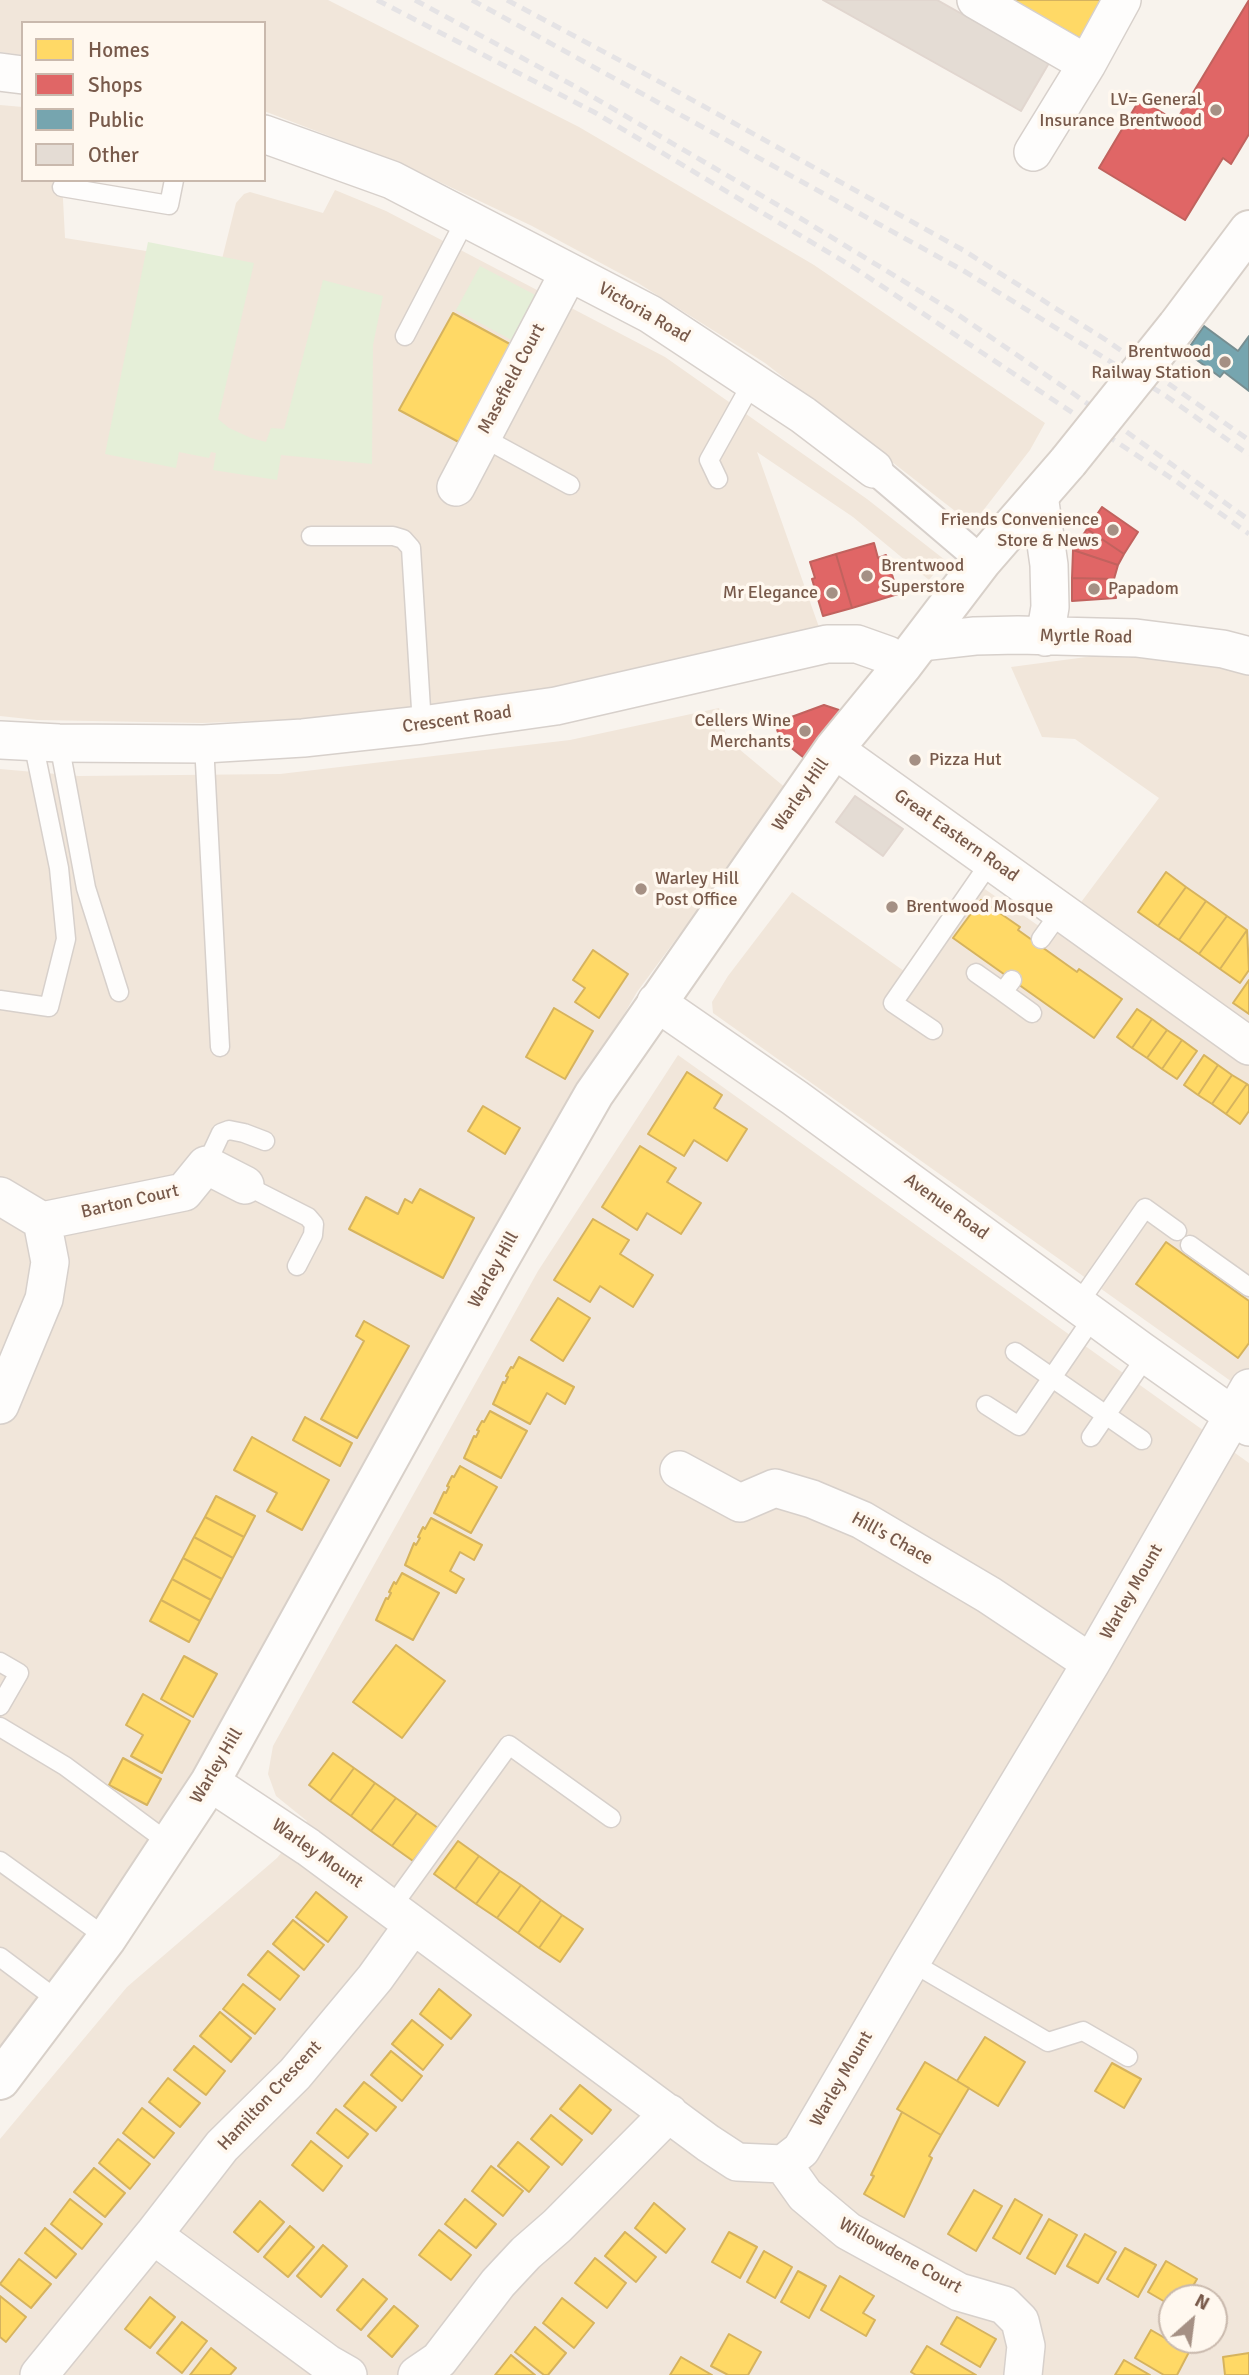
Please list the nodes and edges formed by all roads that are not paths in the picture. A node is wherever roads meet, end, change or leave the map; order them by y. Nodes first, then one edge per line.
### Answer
1 (976, 0) edge
2 (1122, 0) edge
3 (1087, 64) junction
4 (0, 72) edge
5 (21, 75) edge
6 (266, 135) edge
7 (1033, 152) dead end
8 (174, 182) edge
9 (62, 187) dead end
10 (467, 218) junction
11 (1249, 230) edge
12 (569, 272) junction
13 (405, 336) dead end
14 (753, 382) junction
15 (482, 437) junction
16 (874, 469) joint
17 (718, 480) dead end
18 (570, 485) dead end
19 (456, 486) dead end
20 (1039, 495) junction
21 (311, 536) dead end
22 (982, 561) junction
23 (1045, 637) junction
24 (911, 654) junction
25 (1249, 656) edge
26 (422, 726) junction
27 (31, 742) edge
28 (204, 744) junction
29 (834, 749) junction
30 (991, 861) junction
31 (976, 973) dead end
32 (118, 992) dead end
33 (0, 1000) edge
34 (656, 1002) junction
35 (1032, 1013) dead end
36 (933, 1030) dead end
37 (1249, 1046) edge
38 (220, 1047) dead end
39 (265, 1141) dead end
40 (206, 1166) junction
41 (245, 1185) joint
42 (0, 1196) edge
43 (42, 1221) junction
44 (1177, 1231) dead end
45 (1190, 1245) dead end
46 (296, 1266) dead end
47 (1249, 1287) edge
48 (1086, 1310) junction
49 (1015, 1352) dead end
50 (1147, 1355) junction
51 (1052, 1378) junction
52 (0, 1405) edge
53 (986, 1405) dead end
54 (1244, 1410) edge
55 (1106, 1415) junction
56 (1091, 1437) dead end
57 (1142, 1440) dead end
58 (679, 1470) dead end
59 (0, 1662) edge
60 (1091, 1663) junction
61 (0, 1706) edge
62 (0, 1727) edge
63 (210, 1782) junction
64 (611, 1818) dead end
65 (169, 1843) junction
66 (0, 1861) edge
67 (402, 1917) junction
68 (107, 1938) junction
69 (0, 1957) edge
70 (911, 1962) junction
71 (60, 2002) junction
72 (1128, 2057) dead end
73 (0, 2080) edge
74 (669, 2113) junction
75 (783, 2164) junction
76 (153, 2235) junction
77 (39, 2375) edge
78 (348, 2375) edge
79 (417, 2375) edge
80 (1023, 2375) edge

1 - 3 street
2 - 3 street
3 - 7 street
4 - 5 street
6 - 10 street, Victoria Road
8 - 9 lane
10 - 12 street, Victoria Road
10 - 13 lane
11 - 20 main road, Warley Hill, bridge
12 - 14 street, Victoria Road
12 - 15 street, Masefield Court
14 - 16 street, Victoria Road
14 - 17 lane
15 - 18 lane
15 - 19 street, Masefield Court
16 - 22 street, Victoria Road
20 - 22 main road, Warley Hill
20 - 23 street
21 - 26 lane
22 - 24 main road, Warley Hill
23 - 24 street, Myrtle Road
23 - 25 street, Myrtle Road
24 - 26 street, Crescent Road
24 - 29 main road, Warley Hill
26 - 28 street, Crescent Road
27 - 28 street, Crescent Road
27 - 32 lane
27 - 33 lane
28 - 38 lane
29 - 30 street, Great Eastern Road
29 - 34 main road, Warley Hill
30 - 36 lane
30 - 37 street, Great Eastern Road
31 - 35 lane
34 - 48 street, Avenue Road
34 - 63 main road, Warley Hill
39 - 40 lane
40 - 41 street
40 - 43 street, Barton Court
41 - 46 lane
42 - 43 street
43 - 52 street
44 - 48 lane
45 - 47 lane
48 - 50 street, Avenue Road
48 - 51 lane
49 - 51 lane
50 - 54 street, Avenue Road
50 - 55 lane
51 - 53 lane
51 - 55 lane
54 - 60 street, Warley Mount
55 - 56 lane
55 - 57 lane
58 - 60 street, Hill's Chace
59 - 61 lane
60 - 70 street, Warley Mount
62 - 65 lane
63 - 65 main road, Warley Hill
63 - 67 street, Warley Mount
64 - 67 lane
65 - 68 main road, Warley Hill
66 - 68 lane
67 - 74 street, Warley Mount
67 - 76 street, Hamilton Crescent
68 - 71 main road, Warley Hill
69 - 71 lane
70 - 72 lane
70 - 75 street, Warley Mount
71 - 73 main road, Warley Hill
74 - 75 street, Warley Mount
74 - 79 street
75 - 80 street, Willowdene Court
76 - 77 street, Hamilton Crescent
76 - 78 street

